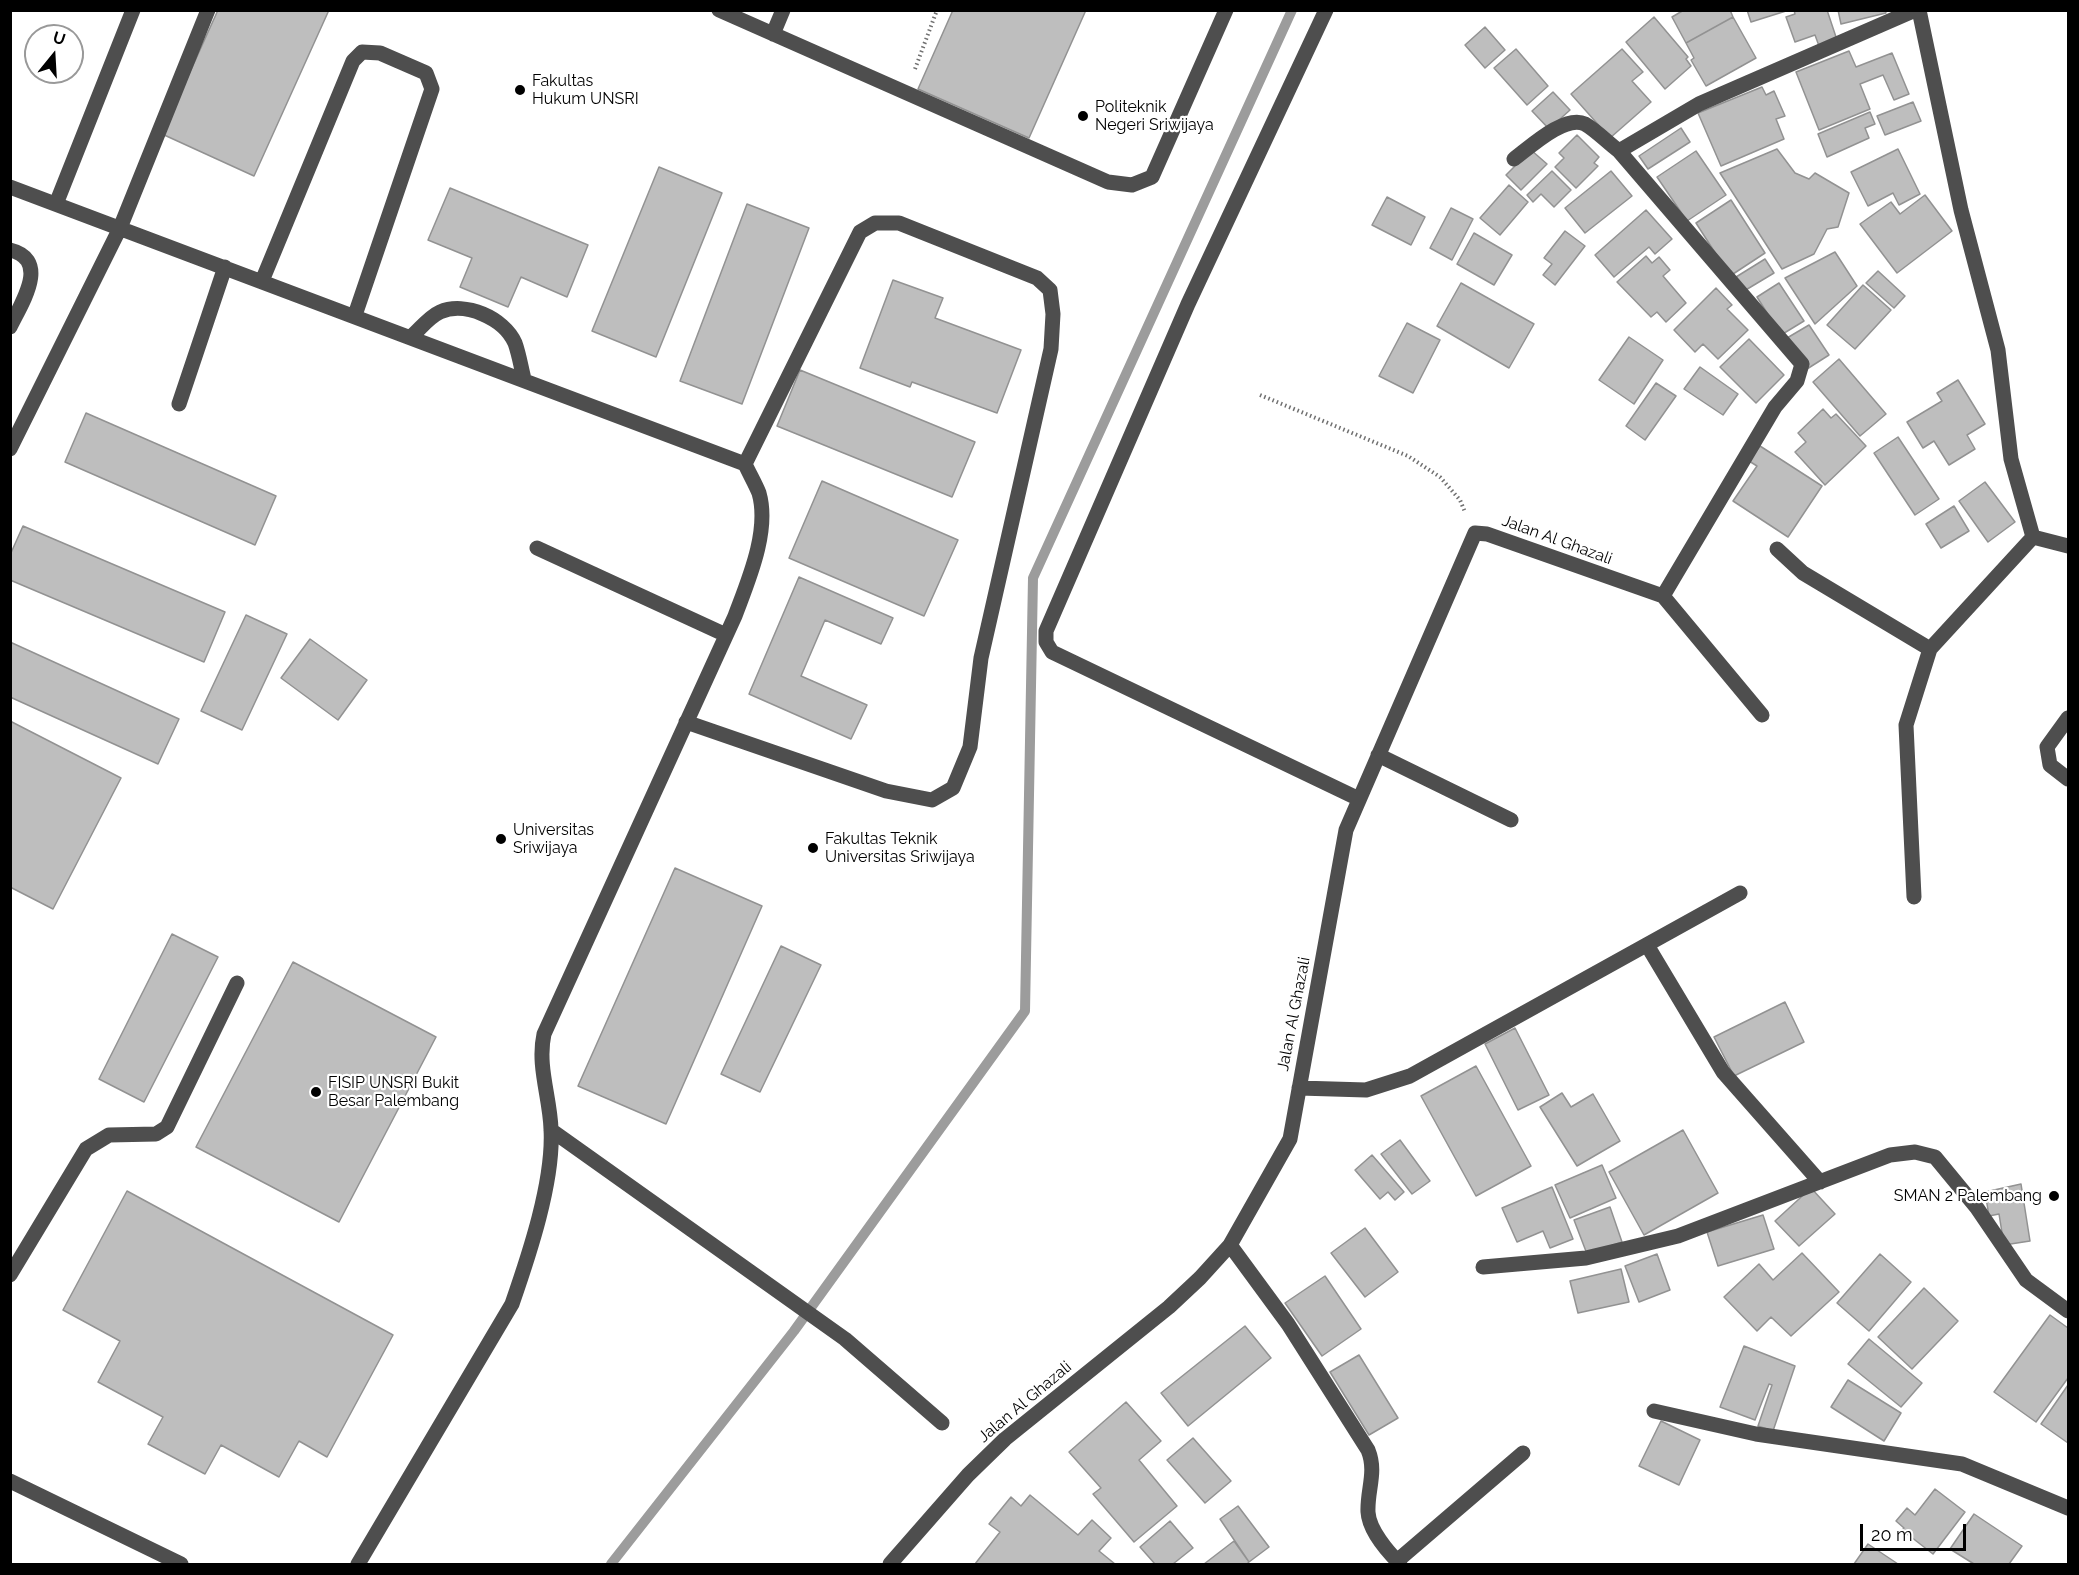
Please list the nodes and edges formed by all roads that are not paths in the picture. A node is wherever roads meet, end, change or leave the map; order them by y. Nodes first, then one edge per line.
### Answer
1 (133, 10) edge
2 (208, 10) edge
3 (718, 10) edge
4 (783, 10) edge
5 (1226, 10) edge
6 (1326, 10) edge
7 (1917, 10) edge
8 (772, 34) junction
9 (1619, 151) junction
10 (1514, 159) dead end
11 (10, 187) edge
12 (56, 204) junction
13 (120, 228) junction
14 (10, 250) edge
15 (225, 267) junction
16 (262, 281) junction
17 (355, 315) junction
18 (10, 327) edge
19 (412, 336) junction
20 (524, 379) junction
21 (179, 404) dead end
22 (10, 449) edge
23 (745, 464) junction
24 (2033, 537) junction
25 (2068, 546) edge
26 (537, 548) dead end
27 (1777, 549) dead end
28 (1663, 596) junction
29 (726, 635) junction
30 (1930, 649) junction
31 (1761, 715) dead end
32 (2068, 718) edge
33 (687, 722) junction
34 (1378, 754) junction
35 (2068, 779) edge
36 (1359, 799) junction
37 (1511, 820) dead end
38 (1740, 893) dead end
39 (1914, 897) dead end
40 (1647, 945) junction
41 (237, 983) dead end
42 (1299, 1088) junction
43 (551, 1130) junction
44 (1820, 1182) junction
45 (1230, 1245) junction
46 (1483, 1267) dead end
47 (10, 1275) edge
48 (2068, 1311) edge
49 (1654, 1411) dead end
50 (942, 1423) dead end
51 (1523, 1453) dead end
52 (10, 1481) edge
53 (2068, 1508) edge
54 (1398, 1563) edge
55 (181, 1564) edge
56 (358, 1564) edge
57 (890, 1564) edge

1 - 12 street
2 - 13 street
3 - 8 street
4 - 8 street
5 - 8 street
6 - 36 street
7 - 9 street
7 - 24 street
9 - 10 street
9 - 28 street
11 - 12 street
12 - 13 street
13 - 15 street
13 - 22 street
14 - 18 street
15 - 16 street
15 - 21 street
16 - 17 street
16 - 17 street
17 - 19 street
19 - 20 street
19 - 20 street
20 - 23 street
23 - 29 street
23 - 33 street
24 - 25 street
24 - 30 street
26 - 29 street
27 - 30 street
28 - 31 street
28 - 34 street, Jalan Al Ghazali
29 - 33 street
30 - 39 street
32 - 35 street
33 - 43 street
34 - 36 street, Jalan Al Ghazali
34 - 37 street
36 - 42 street, Jalan Al Ghazali
38 - 40 street
40 - 42 street
40 - 44 street
41 - 47 street
42 - 45 street, Jalan Al Ghazali
43 - 50 street
43 - 56 street
44 - 46 street
44 - 48 street
45 - 54 street
45 - 57 street, Jalan Al Ghazali
49 - 53 street
51 - 54 street
52 - 55 street

